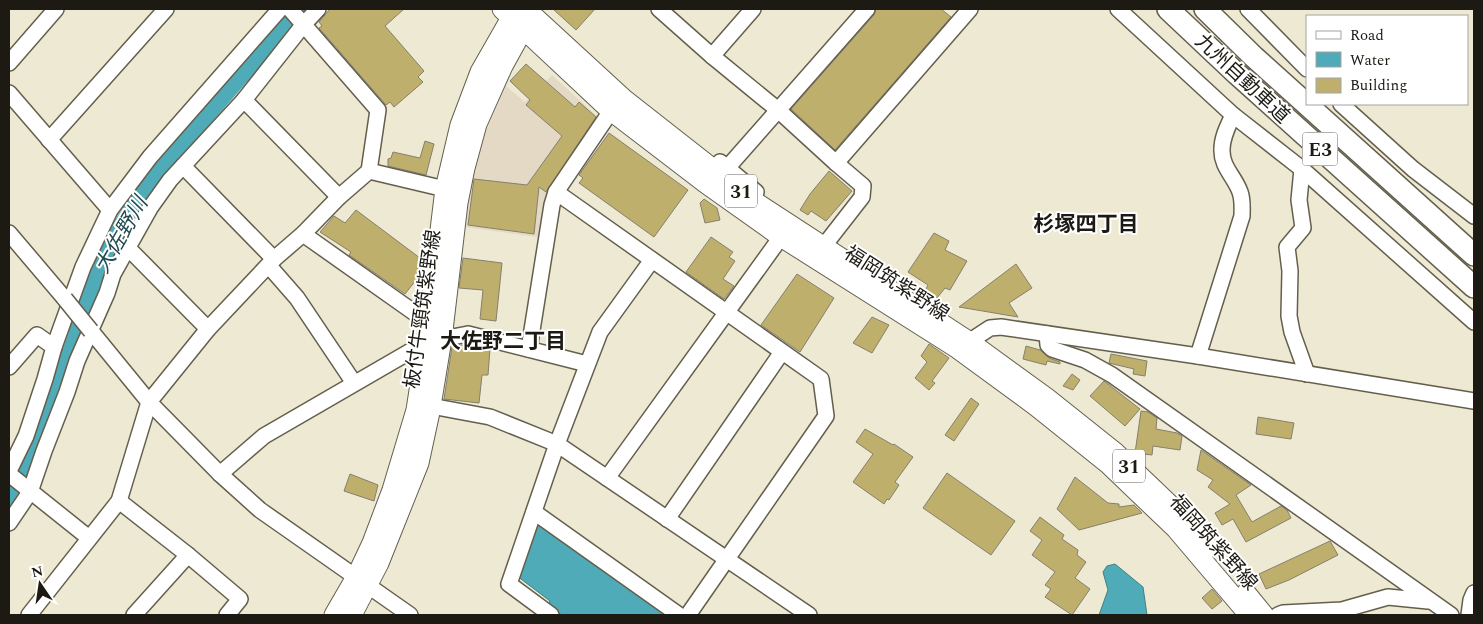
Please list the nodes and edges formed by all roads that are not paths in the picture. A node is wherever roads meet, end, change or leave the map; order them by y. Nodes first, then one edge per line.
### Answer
1 (56, 9) edge
2 (166, 9) edge
3 (280, 9) edge
4 (290, 9) edge
5 (318, 9) edge
6 (658, 9) edge
7 (753, 9) edge
8 (868, 9) edge
9 (970, 9) edge
10 (1118, 9) edge
11 (1168, 9) edge
12 (1205, 9) edge
13 (1248, 9) edge
14 (521, 13) edge
15 (304, 24) junction
16 (712, 56) junction
17 (9, 63) edge
18 (1306, 68) edge
19 (9, 93) edge
20 (244, 100) junction
21 (1306, 104) edge
22 (1307, 105) edge
23 (1342, 105) edge
24 (778, 110) junction
25 (611, 111) junction
26 (1233, 115) junction
27 (49, 140) junction
28 (683, 145) junction
29 (836, 163) junction
30 (183, 166) junction
31 (728, 167) junction
32 (1302, 169) junction
33 (369, 171) junction
34 (445, 189) junction
35 (556, 192) junction
36 (339, 197) junction
37 (754, 201) junction
38 (110, 210) junction
39 (1474, 216) edge
40 (9, 234) edge
41 (303, 234) junction
42 (781, 237) junction
43 (823, 247) junction
44 (128, 248) junction
45 (1474, 255) edge
46 (652, 260) junction
47 (272, 263) junction
48 (1474, 287) edge
49 (727, 313) junction
50 (1474, 322) edge
51 (429, 323) junction
52 (208, 329) junction
53 (91, 331) junction
54 (1047, 334) junction
55 (434, 342) junction
56 (964, 345) junction
57 (54, 347) junction
58 (529, 349) junction
59 (782, 352) junction
60 (1198, 356) junction
61 (587, 364) junction
62 (9, 367) edge
63 (1307, 374) junction
64 (354, 383) junction
65 (1474, 400) edge
66 (149, 402) junction
67 (431, 406) junction
68 (557, 444) junction
69 (9, 472) edge
70 (220, 474) junction
71 (607, 478) junction
72 (30, 492) junction
73 (119, 501) junction
74 (534, 512) junction
75 (667, 519) junction
76 (9, 523) edge
77 (89, 538) junction
78 (188, 555) junction
79 (727, 560) junction
80 (362, 582) junction
81 (1474, 593) edge
82 (1429, 601) junction
83 (29, 615) edge
84 (134, 615) edge
85 (227, 615) edge
86 (334, 615) edge
87 (352, 615) edge
88 (410, 615) edge
89 (551, 615) edge
90 (679, 615) edge
91 (688, 615) edge
92 (809, 615) edge
93 (1249, 615) edge
94 (1264, 615) edge
95 (1278, 615) edge
96 (1451, 615) edge
97 (1469, 615) edge

1 - 17 street
2 - 27 street
3 - 38 street
4 - 15 street
5 - 15 street
6 - 16 street
7 - 16 street
8 - 24 street
9 - 29 street
10 - 26 street
11 - 48 highway, 九州自動車道 / E3
12 - 21 highway, 九州自動車道 / E3
13 - 18 street
14 - 25 main road, 福岡筑紫野線 / 31
14 - 28 main road, 福岡筑紫野線 / 31
14 - 34 main road, 板付牛頸筑紫野線
14 - 55 main road, 板付牛頸筑紫野線
15 - 20 street
15 - 33 street
16 - 24 street
19 - 27 street
20 - 30 street
20 - 36 street
22 - 45 highway, 九州自動車道 / E3
23 - 39 street
24 - 29 street
24 - 31 street
25 - 35 street
25 - 42 main road, 福岡筑紫野線 / 31
26 - 32 street
26 - 60 street
27 - 38 street
28 - 31 street
28 - 37 main road, 福岡筑紫野線 / 31
29 - 43 street
30 - 44 street
30 - 47 street
31 - 37 street
32 - 50 street
32 - 63 street
33 - 34 street
33 - 36 street
34 - 51 main road, 板付牛頸筑紫野線
35 - 46 street
35 - 58 street
36 - 41 street
37 - 43 main road, 福岡筑紫野線 / 31
38 - 57 street
40 - 53 street, bridge
41 - 47 street
41 - 51 street
42 - 49 street
42 - 56 main road, 福岡筑紫野線 / 31
43 - 56 main road, 福岡筑紫野線 / 31
44 - 52 street
44 - 53 street
46 - 49 street
46 - 61 street
47 - 52 street
47 - 64 street
49 - 59 street
49 - 71 street
51 - 55 main road, 板付牛頸筑紫野線
52 - 66 street
53 - 66 street
53 - 72 street
54 - 56 street
54 - 60 street
54 - 82 street
55 - 58 street
55 - 64 street
55 - 67 main road, 板付牛頸筑紫野線
55 - 80 main road, 板付牛頸筑紫野線
56 - 93 main road, 福岡筑紫野線 / 31
56 - 94 main road, 福岡筑紫野線 / 31
57 - 62 street
57 - 69 street
58 - 61 street
59 - 75 street
59 - 79 street
60 - 63 street
61 - 68 street
63 - 65 street
64 - 70 street
66 - 70 street
66 - 73 street
67 - 68 street
67 - 80 main road, 板付牛頸筑紫野線
68 - 71 street
68 - 74 street
69 - 72 street
70 - 80 street
71 - 75 street
72 - 76 street
72 - 77 street
73 - 77 street
73 - 78 street
74 - 89 street
74 - 90 street
75 - 79 street
77 - 83 street
78 - 84 street
78 - 85 street
79 - 91 street
79 - 92 street
80 - 86 main road, 板付牛頸筑紫野線
80 - 87 main road, 板付牛頸筑紫野線
80 - 88 street
81 - 97 street
82 - 95 street
82 - 96 street

